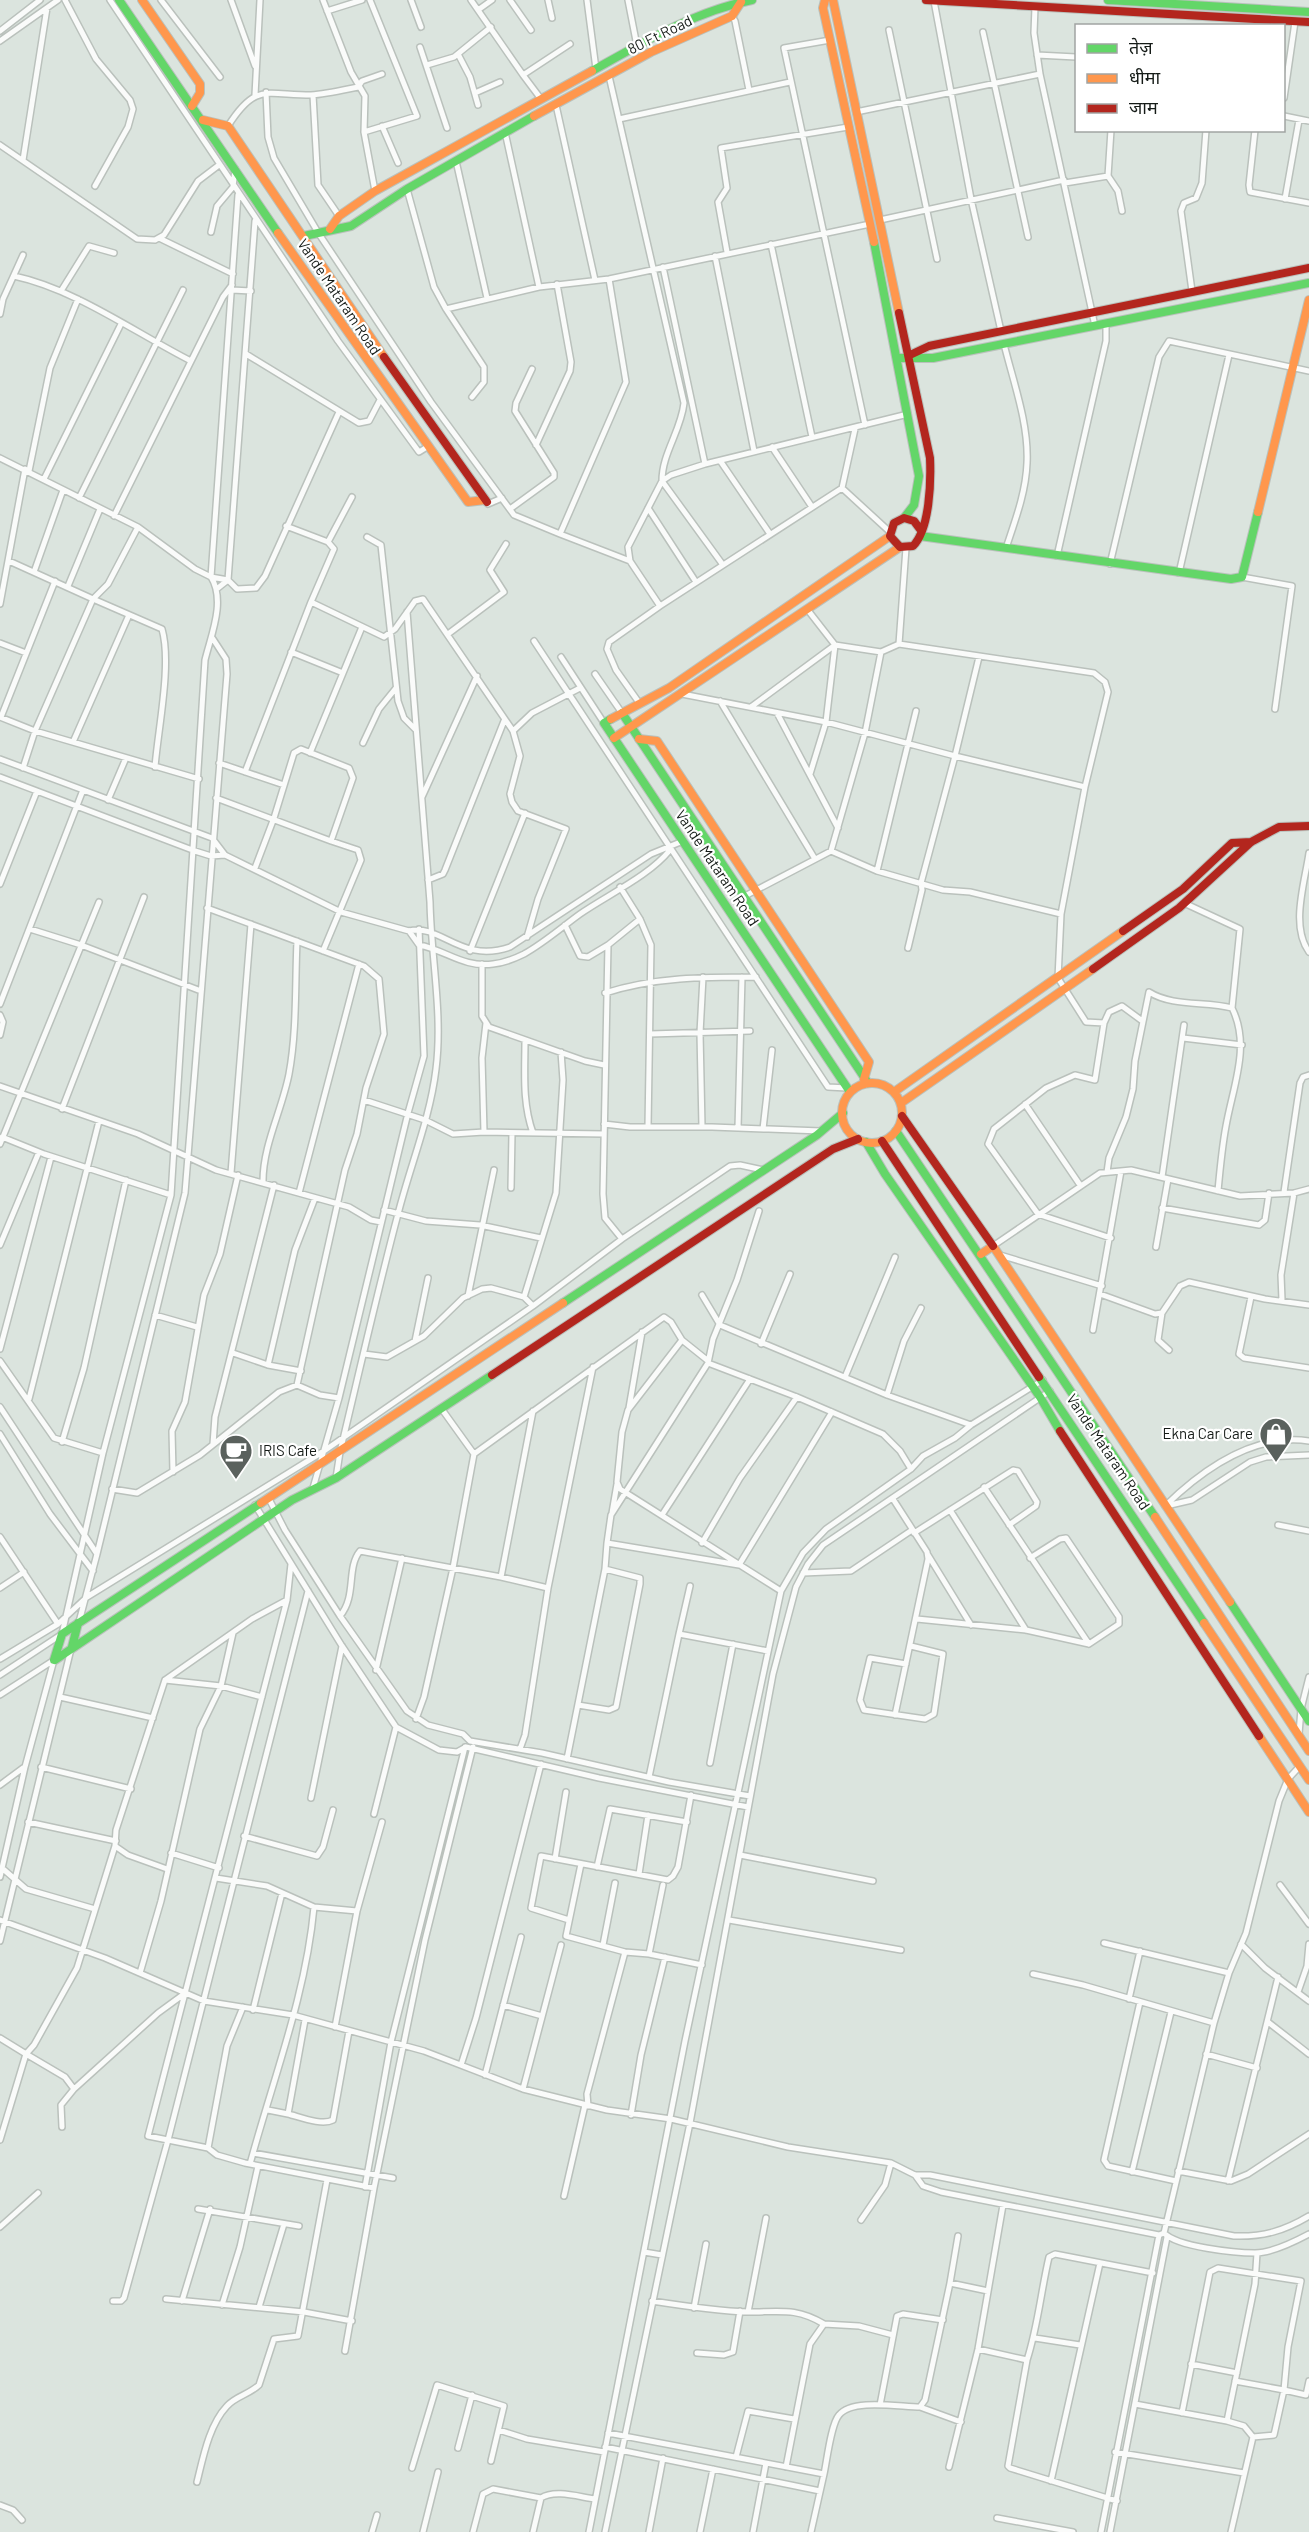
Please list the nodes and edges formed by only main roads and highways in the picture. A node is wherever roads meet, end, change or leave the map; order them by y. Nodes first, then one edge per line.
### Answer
1 (119, 0) edge
2 (142, 0) edge
3 (752, 0) edge
4 (825, 0) edge
5 (833, 0) edge
6 (926, 0) edge
7 (1108, 0) edge
8 (740, 1) edge
9 (934, 1) edge
10 (1309, 12) edge
11 (1210, 22) edge
12 (1309, 22) edge
13 (1255, 23) edge
14 (192, 106) junction
15 (203, 120) junction
16 (330, 230) junction
17 (304, 236) junction
18 (1309, 268) edge
19 (1309, 283) edge
20 (1309, 300) edge
21 (908, 356) junction
22 (897, 358) junction
23 (904, 518) junction
24 (920, 533) junction
25 (890, 534) junction
26 (903, 547) junction
27 (622, 713) junction
28 (631, 728) junction
29 (614, 738) junction
30 (639, 739) junction
31 (1309, 825) edge
32 (1251, 842) junction
33 (866, 1081) junction
34 (849, 1090) junction
35 (894, 1092) junction
36 (901, 1103) junction
37 (843, 1113) junction
38 (902, 1116) junction
39 (896, 1131) junction
40 (862, 1140) junction
41 (882, 1141) junction
42 (993, 1246) junction
43 (981, 1254) junction
44 (78, 1623) junction
45 (72, 1647) junction
46 (1309, 1721) edge
47 (1309, 1751) edge
48 (1309, 1780) edge
49 (1309, 1812) edge

1 - 14 main road, Vande Mataram Road
2 - 14 main road
3 - 8 main road, 80 Ft Road
4 - 22 main road
5 - 21 main road
6 - 9 main road
7 - 10 main road
8 - 16 main road, 80 Ft Road
8 - 16 main road, 80 Ft Road
9 - 11 main road
11 - 13 main road
12 - 13 main road
14 - 15 main road, Vande Mataram Road
15 - 17 main road, Vande Mataram Road
15 - 17 main road, Vande Mataram Road
16 - 17 main road
18 - 21 main road
19 - 21 main road
20 - 24 main road
21 - 22 main road
21 - 24 main road
22 - 23 main road
23 - 24 main road
23 - 25 main road
24 - 26 main road
25 - 26 main road
25 - 27 main road
26 - 28 main road
27 - 28 main road, Vande Mataram Road
27 - 29 main road, Vande Mataram Road
28 - 29 main road
28 - 30 main road, Vande Mataram Road
29 - 34 main road, Vande Mataram Road
30 - 33 main road, Vande Mataram Road
30 - 33 main road
31 - 32 main road
32 - 35 main road
32 - 36 main road
33 - 34 main road
33 - 35 main road
34 - 37 main road
35 - 36 main road
36 - 38 main road
37 - 40 main road
37 - 44 main road
38 - 39 main road
38 - 42 main road
39 - 41 main road
39 - 43 main road, Vande Mataram Road
40 - 41 main road
40 - 45 main road
40 - 49 main road
41 - 48 main road, Vande Mataram Road
42 - 43 main road
42 - 46 main road
43 - 47 main road, Vande Mataram Road
44 - 45 main road
44 - 45 main road

